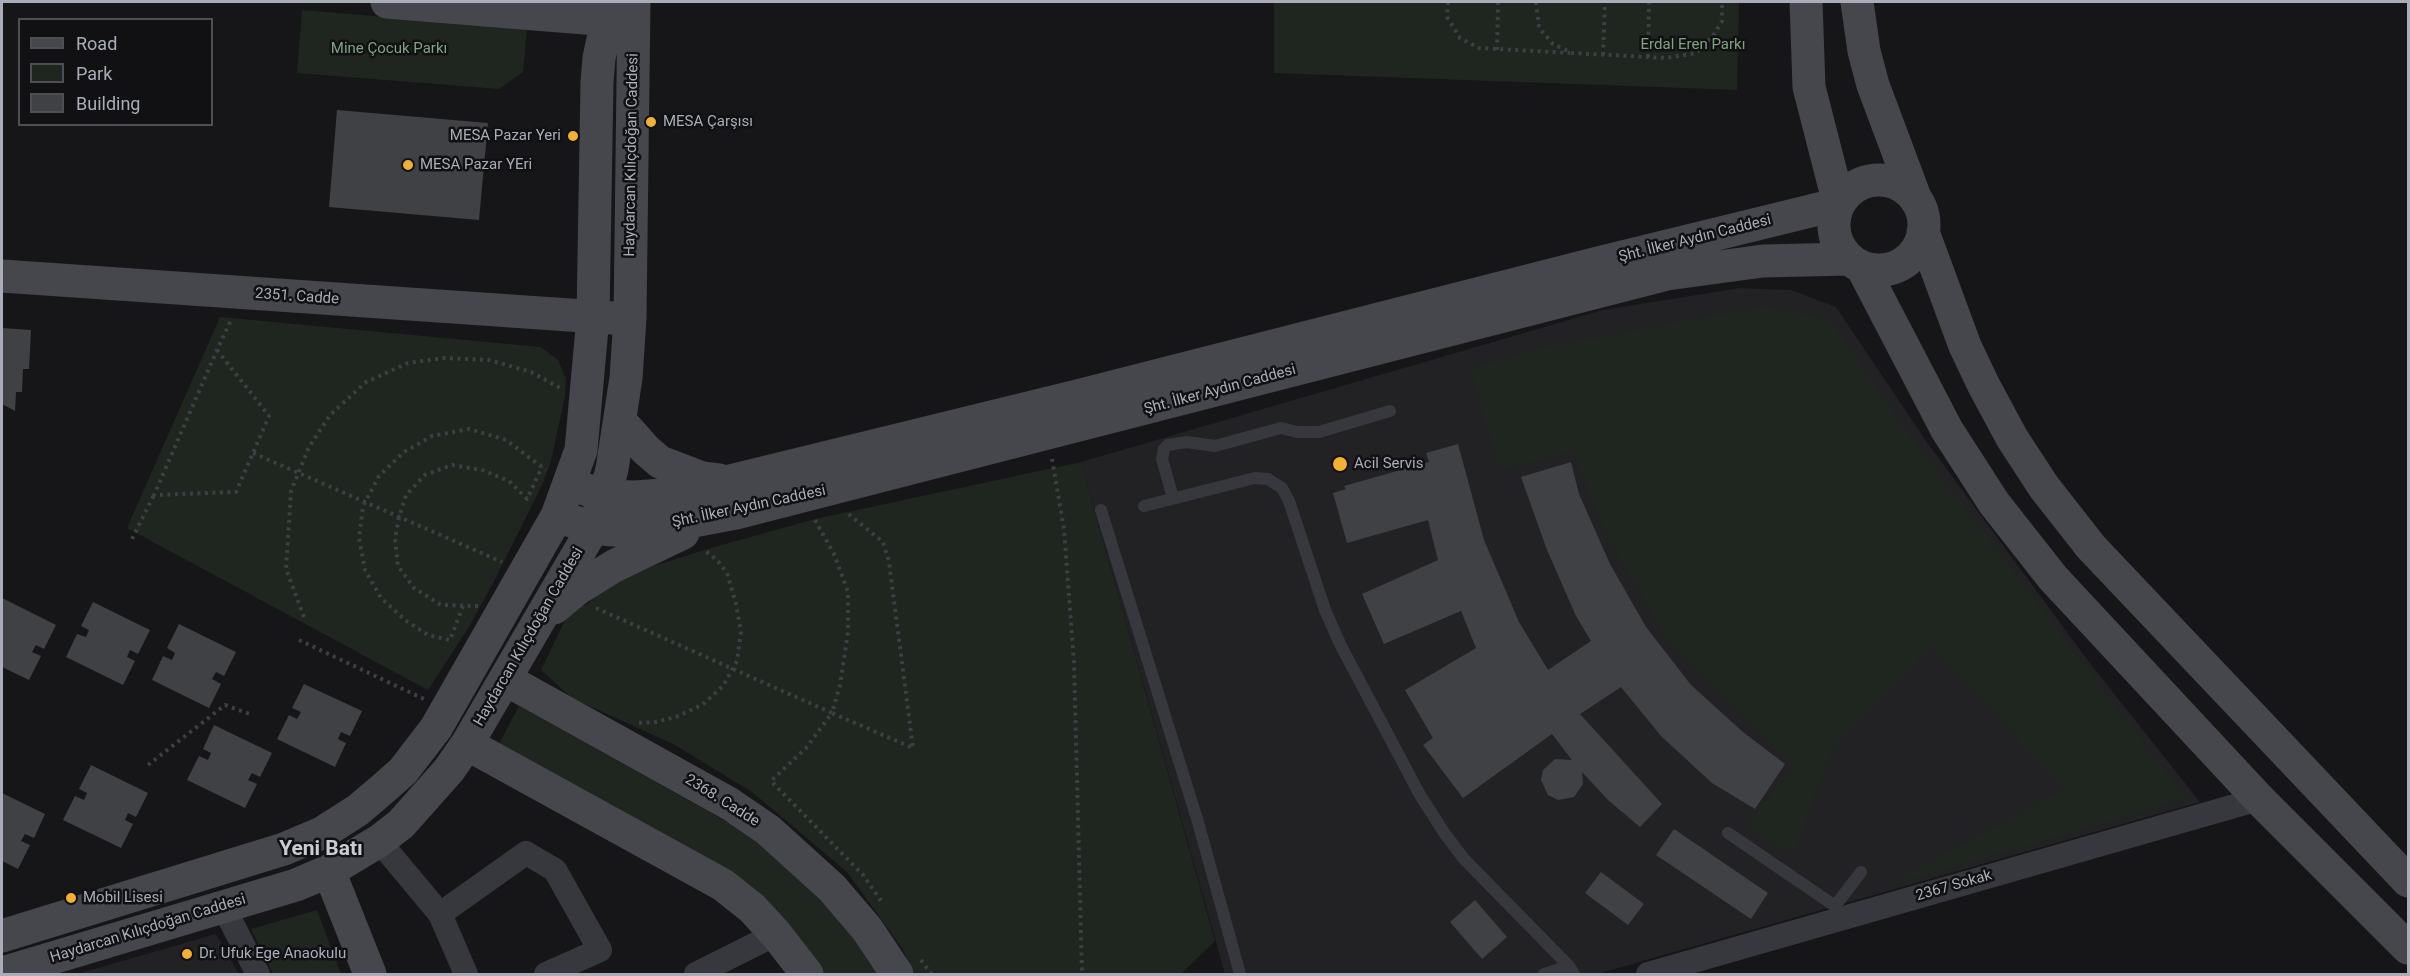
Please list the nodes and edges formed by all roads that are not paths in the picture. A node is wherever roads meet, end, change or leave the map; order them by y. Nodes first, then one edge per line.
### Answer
1 (387, 2) edge
2 (1806, 2) edge
3 (1857, 2) edge
4 (618, 8) edge
5 (1916, 200) junction
6 (1839, 204) junction
7 (1923, 231) junction
8 (1856, 263) junction
9 (2, 276) edge
10 (593, 317) junction
11 (630, 318) junction
12 (1364, 337) junction
13 (1390, 411) dead end
14 (621, 422) junction
15 (560, 478) junction
16 (730, 481) junction
17 (605, 496) junction
18 (1173, 498) junction
19 (1144, 506) dead end
20 (1101, 510) dead end
21 (736, 513) junction
22 (557, 516) junction
23 (592, 528) junction
24 (541, 618) junction
25 (505, 679) junction
26 (467, 744) junction
27 (2259, 799) junction
28 (1728, 833) dead end
29 (379, 842) junction
30 (329, 871) junction
31 (1861, 872) dead end
32 (2409, 881) edge
33 (223, 906) junction
34 (1839, 912) junction
35 (441, 914) junction
36 (776, 934) junction
37 (2, 936) edge
38 (2409, 948) edge
39 (908, 965) edge
40 (1571, 970) edge
41 (2, 973) edge
42 (258, 975) edge
43 (370, 975) edge
44 (466, 975) edge
45 (546, 975) edge
46 (696, 975) edge
47 (807, 975) edge
48 (1240, 975) edge
49 (1544, 975) edge
50 (1648, 975) edge

1 - 4 main road
2 - 6 main road
3 - 5 main road
4 - 10 main road
4 - 11 main road, Haydarcan Kılıçdoğan Caddesi
5 - 6 main road
5 - 7 main road
6 - 8 main road
6 - 12 main road, Şht. İlker Aydın Caddesi
7 - 8 main road
7 - 32 main road
8 - 12 main road, Şht. İlker Aydın Caddesi
8 - 27 main road
9 - 10 main road, 2351. Cadde
10 - 11 main road, 2351. Cadde
10 - 15 main road
11 - 14 main road, Haydarcan Kılıçdoğan Caddesi
12 - 16 main road, Şht. İlker Aydın Caddesi
12 - 21 main road, Şht. İlker Aydın Caddesi
13 - 18 lane
14 - 16 main road
14 - 17 main road, Haydarcan Kılıçdoğan Caddesi
15 - 17 main road, Şht. İlker Aydın Caddesi
15 - 22 main road
16 - 17 main road, Şht. İlker Aydın Caddesi
17 - 23 main road, Haydarcan Kılıçdoğan Caddesi
18 - 19 lane
18 - 40 lane
20 - 48 lane
21 - 23 main road, Şht. İlker Aydın Caddesi
21 - 24 main road
22 - 23 main road, Şht. İlker Aydın Caddesi
22 - 37 main road
23 - 24 main road, Haydarcan Kılıçdoğan Caddesi
24 - 25 main road, Haydarcan Kılıçdoğan Caddesi
25 - 26 main road, Haydarcan Kılıçdoğan Caddesi
25 - 39 main road, 2368. Cadde
26 - 29 main road, Haydarcan Kılıçdoğan Caddesi
26 - 36 main road
27 - 34 street, 2367 Sokak
27 - 38 main road
28 - 34 lane
29 - 30 main road, Haydarcan Kılıçdoğan Caddesi
29 - 35 street
30 - 33 main road, Haydarcan Kılıçdoğan Caddesi
30 - 43 main road
31 - 34 lane
33 - 41 main road, Haydarcan Kılıçdoğan Caddesi
33 - 42 street
34 - 50 street, 2367 Sokak
35 - 44 street
35 - 45 street
36 - 46 street
36 - 47 main road
40 - 49 lane

